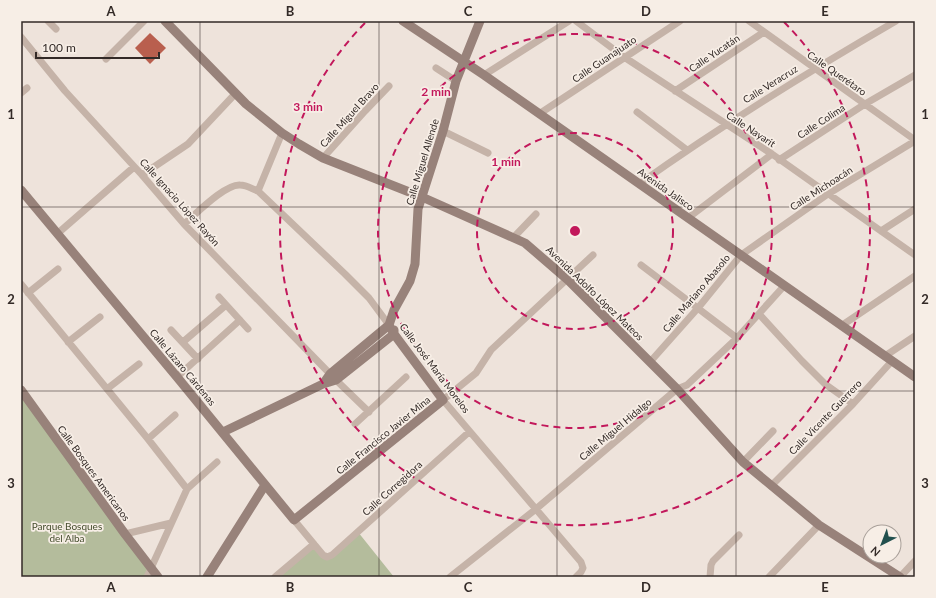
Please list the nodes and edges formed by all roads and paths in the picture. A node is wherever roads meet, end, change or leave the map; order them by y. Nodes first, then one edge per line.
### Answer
1 (48, 21) edge
2 (144, 21) edge
3 (165, 21) edge
4 (403, 21) edge
5 (480, 21) edge
6 (570, 21) edge
7 (576, 21) edge
8 (680, 21) edge
9 (896, 21) edge
10 (751, 22) edge
11 (56, 29) dead end
12 (764, 32) junction
13 (21, 37) edge
14 (624, 57) junction
15 (106, 58) dead end
16 (464, 61) junction
17 (436, 68) dead end
18 (814, 69) junction
19 (484, 75) junction
20 (915, 75) edge
21 (456, 81) junction
22 (389, 86) dead end
23 (27, 88) dead end
24 (675, 91) junction
25 (21, 93) edge
26 (235, 94) junction
27 (865, 104) junction
28 (637, 112) dead end
29 (539, 114) junction
30 (725, 125) junction
31 (443, 131) junction
32 (282, 133) junction
33 (915, 141) edge
34 (687, 150) junction
35 (488, 153) dead end
36 (772, 154) junction
37 (323, 158) junction
38 (779, 160) junction
39 (134, 167) junction
40 (142, 175) junction
41 (639, 184) junction
42 (21, 190) edge
43 (258, 192) junction
44 (828, 194) junction
45 (422, 198) junction
46 (915, 208) edge
47 (536, 214) dead end
48 (688, 218) junction
49 (184, 224) junction
50 (881, 231) junction
51 (57, 234) junction
52 (513, 238) junction
53 (593, 255) dead end
54 (741, 255) junction
55 (915, 255) edge
56 (641, 265) dead end
57 (58, 269) dead end
58 (915, 276) edge
59 (568, 280) junction
60 (21, 284) edge
61 (784, 286) junction
62 (28, 293) junction
63 (218, 297) dead end
64 (226, 305) junction
65 (698, 308) junction
66 (394, 310) junction
67 (759, 314) junction
68 (100, 317) dead end
69 (240, 320) junction
70 (389, 325) junction
71 (841, 326) junction
72 (248, 329) dead end
73 (171, 330) dead end
74 (394, 334) junction
75 (915, 336) edge
76 (737, 338) junction
77 (68, 342) junction
78 (183, 342) junction
79 (198, 359) junction
80 (888, 359) junction
81 (650, 362) junction
82 (139, 364) dead end
83 (177, 377) junction
84 (333, 377) junction
85 (406, 377) dead end
86 (915, 377) edge
87 (107, 389) junction
88 (677, 389) junction
89 (21, 390) edge
90 (443, 400) junction
91 (854, 404) junction
92 (369, 412) junction
93 (175, 415) dead end
94 (355, 424) dead end
95 (773, 431) dead end
96 (223, 432) junction
97 (469, 432) junction
98 (148, 439) junction
99 (217, 462) dead end
100 (742, 462) junction
101 (265, 485) junction
102 (771, 486) junction
103 (187, 489) junction
104 (536, 509) junction
105 (294, 520) junction
106 (172, 523) junction
107 (819, 525) junction
108 (125, 534) junction
109 (739, 535) dead end
110 (314, 544) junction
111 (327, 557) joint
112 (915, 561) edge
113 (148, 573) edge
114 (158, 577) edge
115 (207, 577) edge
116 (276, 577) edge
117 (450, 577) edge
118 (576, 577) edge
119 (710, 577) edge
120 (769, 577) edge
121 (900, 577) edge

1 - 11 street
2 - 15 street
3 - 26 main road, Avenida Adolfo López Mateos
4 - 16 main road, Avenida Jalisco
5 - 16 main road, Calle Miguel Allende
6 - 19 street
7 - 14 street, Calle Nayarit
8 - 14 street, Calle Guanajuato
9 - 18 street, Calle Veracruz
10 - 12 street, Calle Querétaro
12 - 18 street, Calle Querétaro
12 - 24 street, Calle Yucatán
13 - 39 street, Calle Ignacio López Rayón
14 - 24 street, Calle Nayarit
14 - 29 street, Calle Guanajuato
16 - 19 main road, Avenida Jalisco
16 - 21 main road, Calle Miguel Allende
17 - 21 street
18 - 27 street, Calle Querétaro
18 - 30 street, Calle Veracruz
19 - 29 main road, Avenida Jalisco
20 - 27 street, Calle Colima
21 - 31 main road, Calle Miguel Allende
22 - 37 street, Calle Miguel Bravo
23 - 25 street
24 - 30 street, Calle Nayarit
26 - 32 main road, Avenida Adolfo López Mateos
26 - 40 street
27 - 33 street, Calle Querétaro
27 - 38 street, Calle Colima
28 - 34 street
29 - 41 main road, Avenida Jalisco
30 - 34 street, Calle Veracruz
30 - 36 street, Calle Nayarit
31 - 35 street
31 - 45 main road, Calle Miguel Allende
32 - 37 main road, Avenida Adolfo López Mateos
32 - 43 street
33 - 44 street, Calle Michoacán
34 - 41 street, Calle Veracruz
36 - 38 street, Calle Nayarit
36 - 48 street
37 - 45 main road, Avenida Adolfo López Mateos
38 - 44 street, Calle Nayarit
39 - 40 street, Calle Ignacio López Rayón
39 - 51 street
40 - 49 street, Calle Ignacio López Rayón
41 - 48 main road, Avenida Jalisco
42 - 51 main road, Calle Lázaro Cárdenas
43 - 49 street, Calle José María Morelos
43 - 70 street, Calle José María Morelos
44 - 50 street, Calle Nayarit
44 - 54 street, Calle Michoacán
45 - 52 main road, Avenida Adolfo López Mateos
45 - 66 main road, Calle Miguel Allende
46 - 50 street
47 - 52 street
48 - 54 main road, Avenida Jalisco
49 - 84 street, Calle Ignacio López Rayón
50 - 55 street, Calle Nayarit
51 - 83 main road, Calle Lázaro Cárdenas
52 - 59 main road, Avenida Adolfo López Mateos
53 - 59 street, Calle Francisco Javier Mina
54 - 61 main road, Avenida Jalisco
54 - 65 street, Calle Mariano Abasolo
56 - 65 street
57 - 62 street
58 - 71 street
59 - 81 main road, Avenida Adolfo López Mateos
59 - 90 street, Calle Francisco Javier Mina
60 - 62 street
61 - 67 street, Calle Miguel Hidalgo
61 - 71 main road, Avenida Jalisco
62 - 77 street
63 - 64 street
64 - 69 street
64 - 78 street
65 - 76 street
65 - 81 street, Calle Mariano Abasolo
66 - 70 main road, Calle Miguel Allende
66 - 74 main road, Calle Miguel Allende
67 - 76 street, Calle Miguel Hidalgo
67 - 91 street
68 - 77 street
69 - 72 street
69 - 79 street
70 - 74 main road, Calle José María Morelos
70 - 84 main road
71 - 80 main road, Avenida Jalisco
73 - 78 street
74 - 84 main road
74 - 90 main road, Calle José María Morelos
75 - 80 street, Calle Vicente Guerrero
76 - 88 street, Calle Miguel Hidalgo
77 - 87 street
78 - 79 street
79 - 83 street
80 - 86 main road, Avenida Jalisco
80 - 91 street, Calle Vicente Guerrero
81 - 88 main road, Avenida Adolfo López Mateos
82 - 87 street
83 - 96 main road, Calle Lázaro Cárdenas
84 - 92 street, Calle Ignacio López Rayón
84 - 96 main road
85 - 92 street
87 - 98 street
88 - 100 main road, Avenida Adolfo López Mateos
88 - 104 street, Calle Miguel Hidalgo
89 - 108 main road, Calle Bosques Americanos
90 - 97 street, Calle José María Morelos
90 - 105 main road, Calle Francisco Javier Mina
91 - 102 street, Calle Vicente Guerrero
92 - 94 street
93 - 98 street
95 - 100 street
96 - 101 main road, Calle Lázaro Cárdenas
97 - 104 street, Calle José María Morelos
97 - 111 street, Calle Corregidora
98 - 103 street
99 - 103 street
100 - 102 main road, Avenida Adolfo López Mateos
101 - 105 main road, Calle Lázaro Cárdenas
101 - 115 main road
102 - 107 main road, Avenida Adolfo López Mateos
103 - 106 street
104 - 117 street, Calle Miguel Hidalgo
104 - 118 street, Calle José María Morelos
105 - 110 street, Calle Lázaro Cárdenas
106 - 108 street
106 - 113 street
107 - 120 street
107 - 121 main road, Avenida Adolfo López Mateos
108 - 113 main road, Calle Bosques Americanos
109 - 119 street
110 - 111 street, Calle Lázaro Cárdenas
110 - 116 street
112 - 121 street
113 - 114 main road, Calle Bosques Americanos

